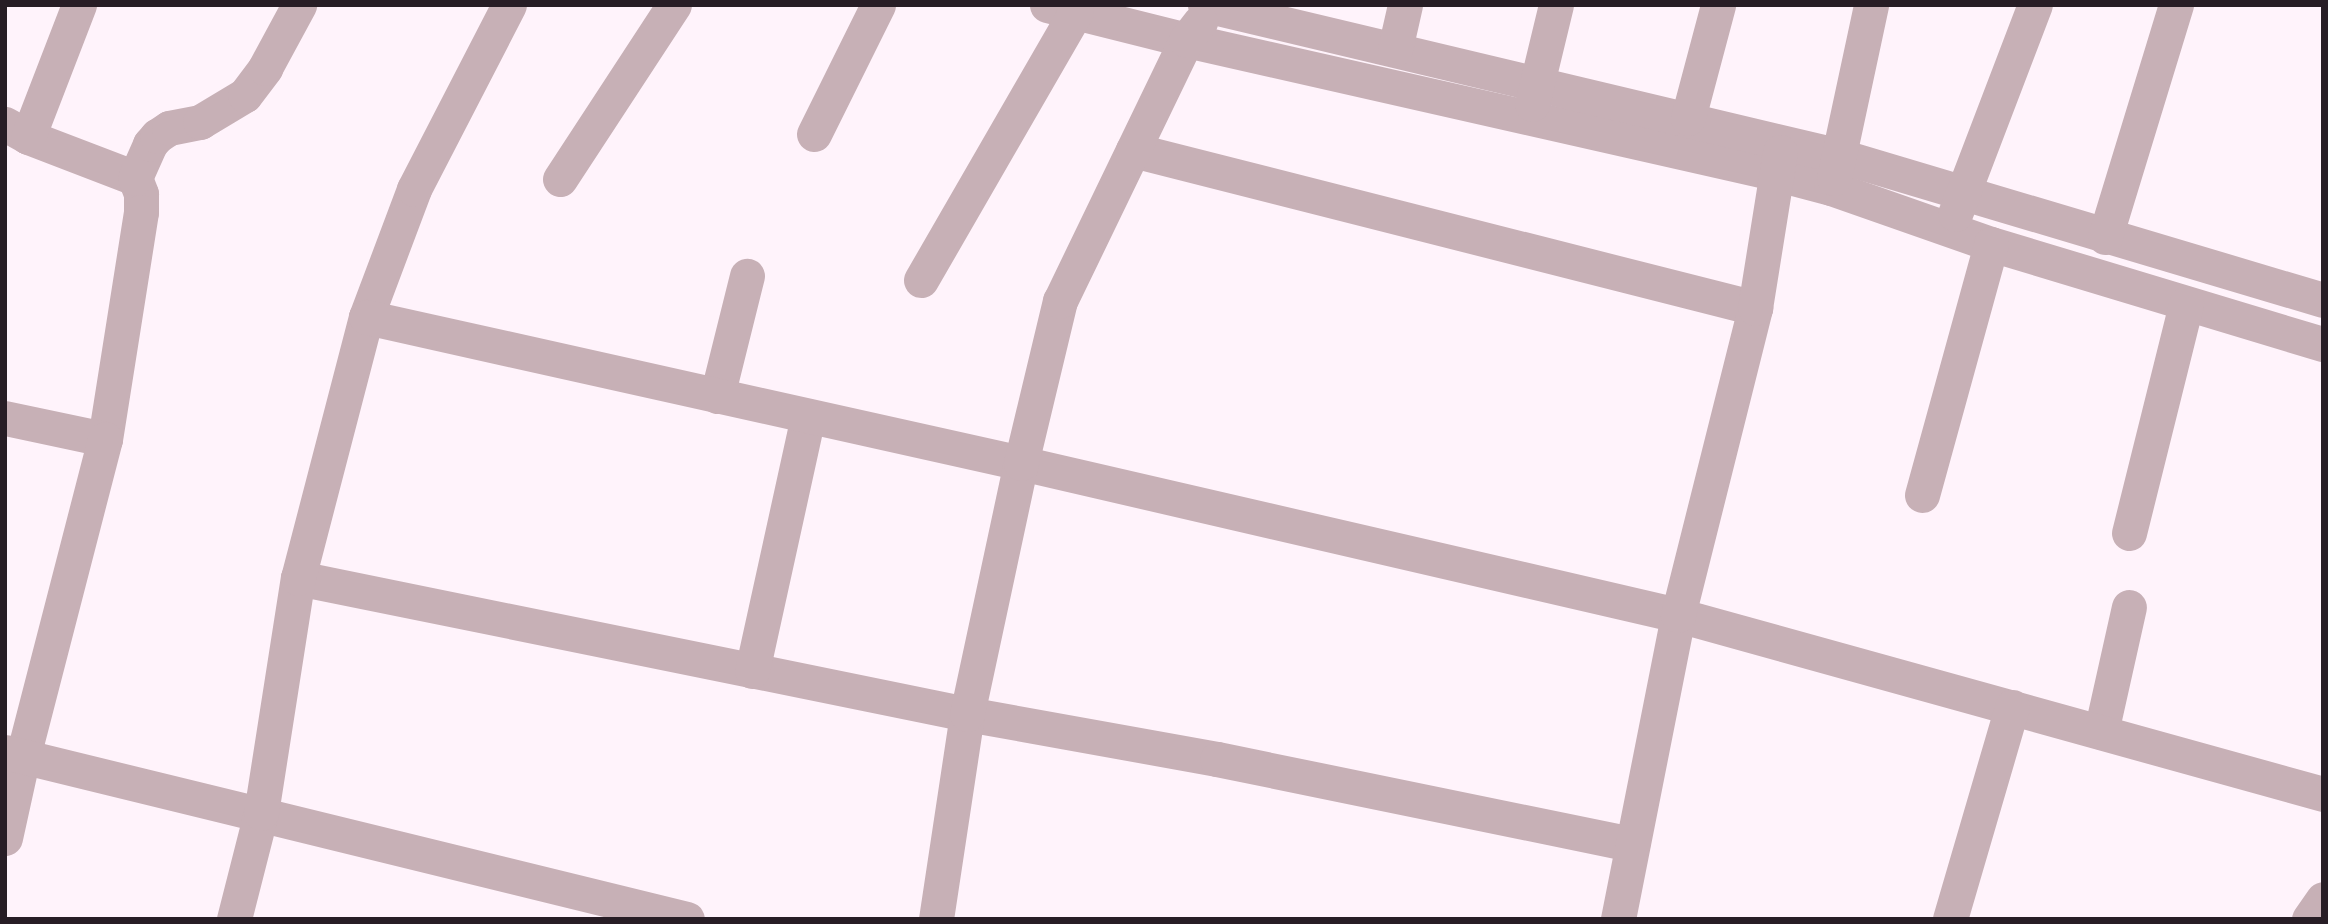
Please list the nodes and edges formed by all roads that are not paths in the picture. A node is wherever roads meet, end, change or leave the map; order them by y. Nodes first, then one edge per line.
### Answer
1 (79, 5) edge
2 (299, 5) edge
3 (509, 5) edge
4 (674, 5) edge
5 (878, 5) edge
6 (1405, 5) edge
7 (1556, 5) edge
8 (1718, 5) edge
9 (1871, 5) edge
10 (2035, 5) edge
11 (2176, 5) edge
12 (1210, 6) edge
13 (1062, 9) edge
14 (1186, 40) junction
15 (1395, 49) junction
16 (1536, 82) junction
17 (1529, 118) junction
18 (1688, 118) junction
19 (16, 130) edge
20 (814, 134) dead end
21 (1133, 150) junction
22 (1779, 157) junction
23 (1836, 172) junction
24 (135, 178) junction
25 (560, 179) dead end
26 (1961, 194) junction
27 (1951, 232) junction
28 (2105, 237) junction
29 (1991, 244) junction
30 (747, 276) dead end
31 (921, 280) dead end
32 (2323, 300) edge
33 (2186, 304) junction
34 (1755, 308) junction
35 (366, 317) junction
36 (2323, 344) edge
37 (717, 396) junction
38 (808, 416) junction
39 (5, 418) edge
40 (104, 439) junction
41 (1021, 463) junction
42 (1922, 495) dead end
43 (2129, 533) dead end
44 (298, 578) junction
45 (2129, 607) dead end
46 (1678, 615) junction
47 (752, 671) junction
48 (2012, 707) junction
49 (967, 714) junction
50 (2101, 732) junction
51 (14, 754) edge
52 (2323, 794) edge
53 (261, 813) junction
54 (5, 838) edge
55 (1633, 844) junction
56 (2323, 899) edge
57 (234, 919) edge
58 (687, 919) edge
59 (936, 919) edge
60 (1618, 919) edge
61 (1950, 919) edge
62 (2309, 919) edge

1 - 19 street
2 - 24 street
3 - 35 street
4 - 25 street
5 - 20 street
6 - 15 street
7 - 16 street
8 - 18 street
9 - 23 street
10 - 26 street
11 - 28 street
12 - 14 street
12 - 15 street
13 - 14 street
13 - 31 street
14 - 17 street
14 - 21 street
15 - 16 street
16 - 17 street
16 - 18 street
17 - 22 street
18 - 22 street
19 - 24 street
21 - 34 street
21 - 41 street
22 - 23 street
22 - 34 street
23 - 26 street
23 - 27 street
24 - 40 street
26 - 27 street
26 - 28 street
27 - 29 street
28 - 32 street
29 - 33 street
29 - 42 street
30 - 37 street
33 - 36 street
33 - 43 street
34 - 46 street
35 - 37 street
35 - 44 street
37 - 38 street
38 - 41 street
38 - 47 street
39 - 40 street
40 - 51 street
41 - 46 street
41 - 49 street
44 - 47 street
44 - 53 street
45 - 50 street
46 - 48 street
46 - 55 street
47 - 49 street
48 - 50 street
48 - 61 street
49 - 55 street
49 - 59 street
50 - 52 street
51 - 53 street
51 - 54 street
53 - 57 street
53 - 58 street
55 - 60 street
56 - 62 street

